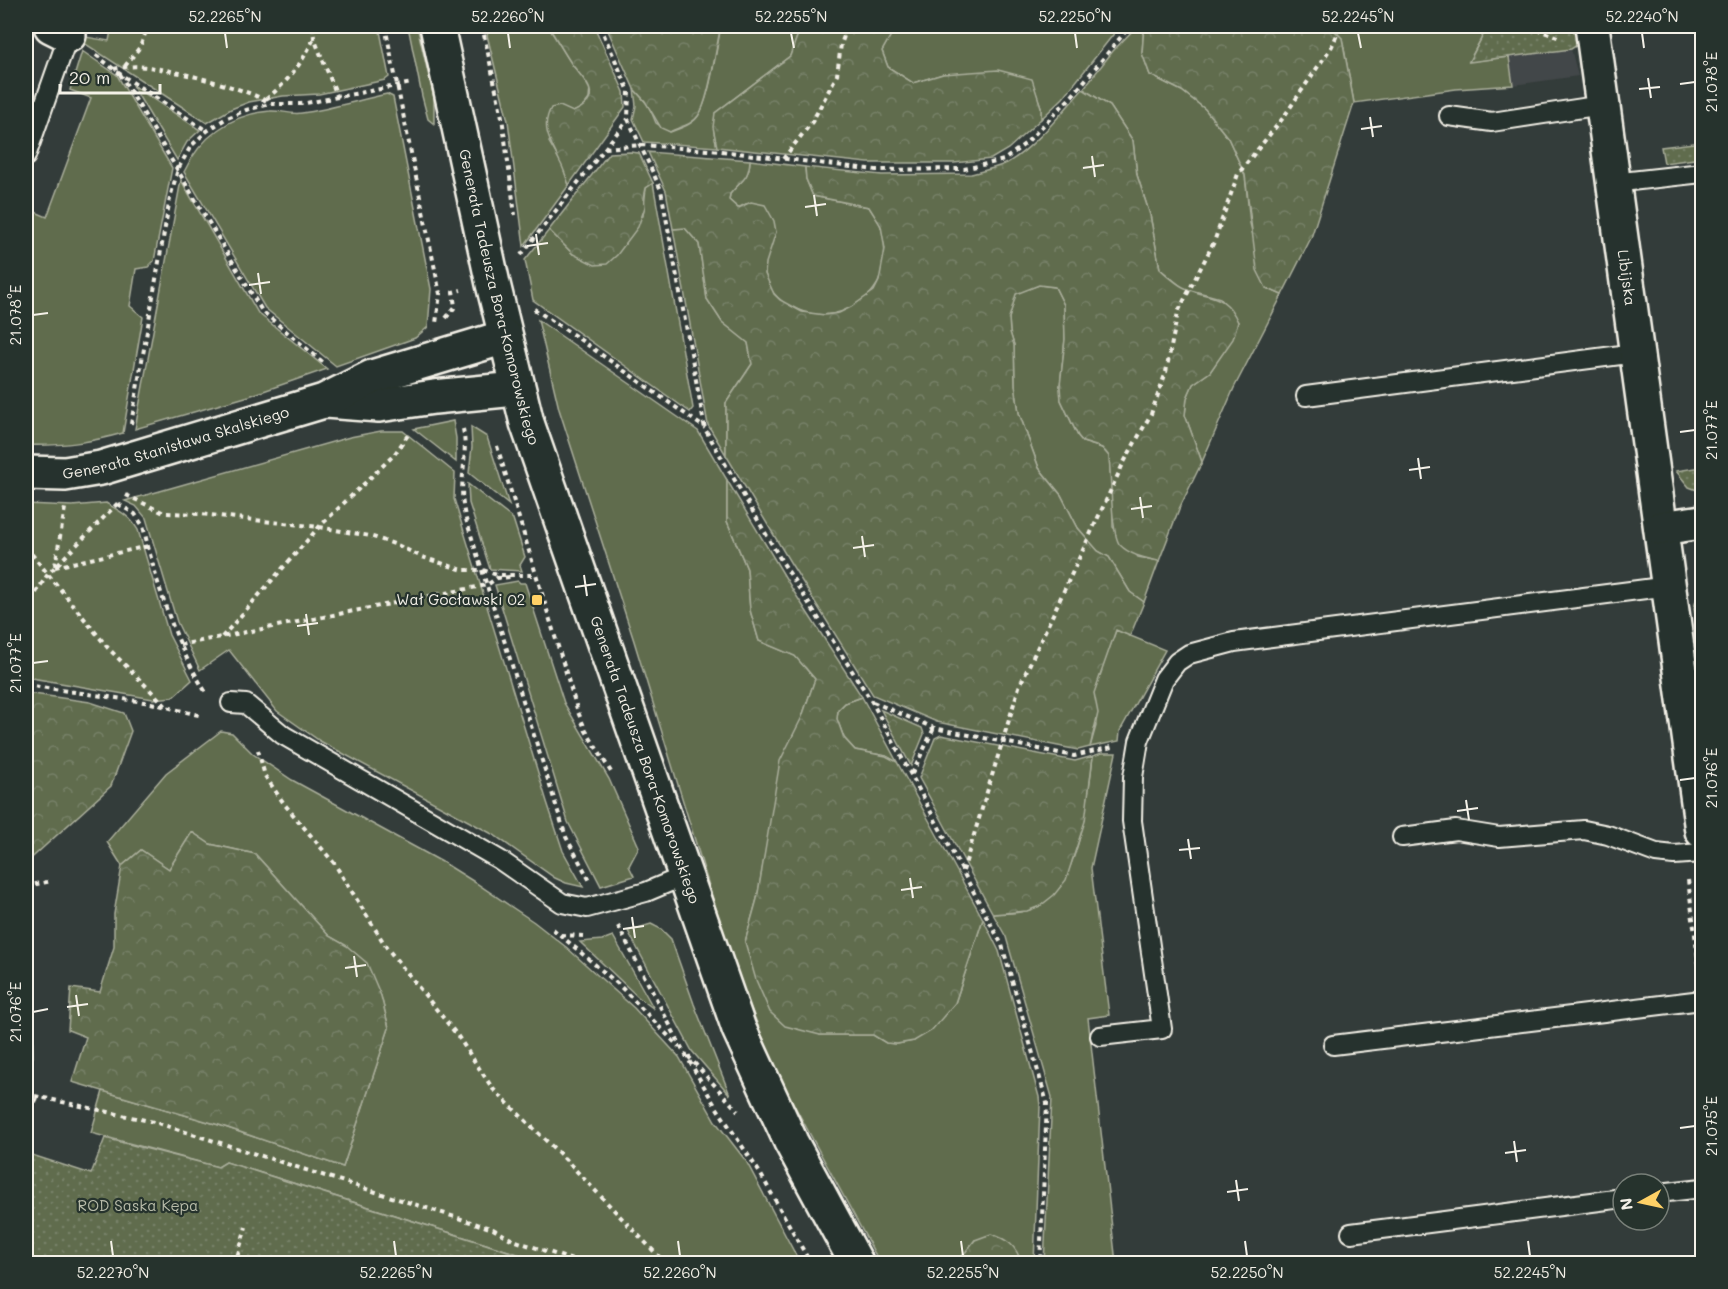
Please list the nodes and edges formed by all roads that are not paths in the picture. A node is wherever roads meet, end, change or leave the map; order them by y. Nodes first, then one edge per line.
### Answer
1 (436, 26) edge
2 (64, 29) edge
3 (1577, 32) edge
4 (1602, 105) junction
5 (1449, 116) dead end
6 (26, 156) edge
7 (1702, 172) edge
8 (1613, 183) junction
9 (505, 337) junction
10 (1636, 353) junction
11 (517, 388) junction
12 (1306, 396) dead end
13 (324, 401) junction
14 (26, 473) edge
15 (1702, 522) edge
16 (1661, 528) junction
17 (1669, 586) junction
18 (231, 703) dead end
19 (1702, 831) edge
20 (1402, 837) dead end
21 (1702, 853) edge
22 (684, 876) junction
23 (1702, 1000) edge
24 (1100, 1036) dead end
25 (1333, 1045) dead end
26 (1702, 1188) edge
27 (1671, 1192) edge
28 (1611, 1200) edge
29 (1351, 1233) dead end
30 (857, 1263) edge

1 - 9 street, Generała Tadeusza Bora-Komorowskiego
2 - 6 lane
3 - 4 street, Libijska
4 - 5 lane
4 - 8 street, Libijska
7 - 8 lane
8 - 10 street, Libijska
9 - 11 street, Generała Tadeusza Bora-Komorowskiego
9 - 13 street, Generała Stanisława Skalskiego
10 - 12 lane
10 - 16 street, Libijska
11 - 13 street, Generała Stanisława Skalskiego
11 - 22 street, Generała Tadeusza Bora-Komorowskiego
13 - 14 street, Generała Stanisława Skalskiego
15 - 16 street
16 - 17 street, Libijska
17 - 19 street, Libijska
17 - 24 lane
18 - 22 lane
20 - 21 lane
22 - 30 street, Generała Tadeusza Bora-Komorowskiego
23 - 25 lane
26 - 27 lane
28 - 29 lane

